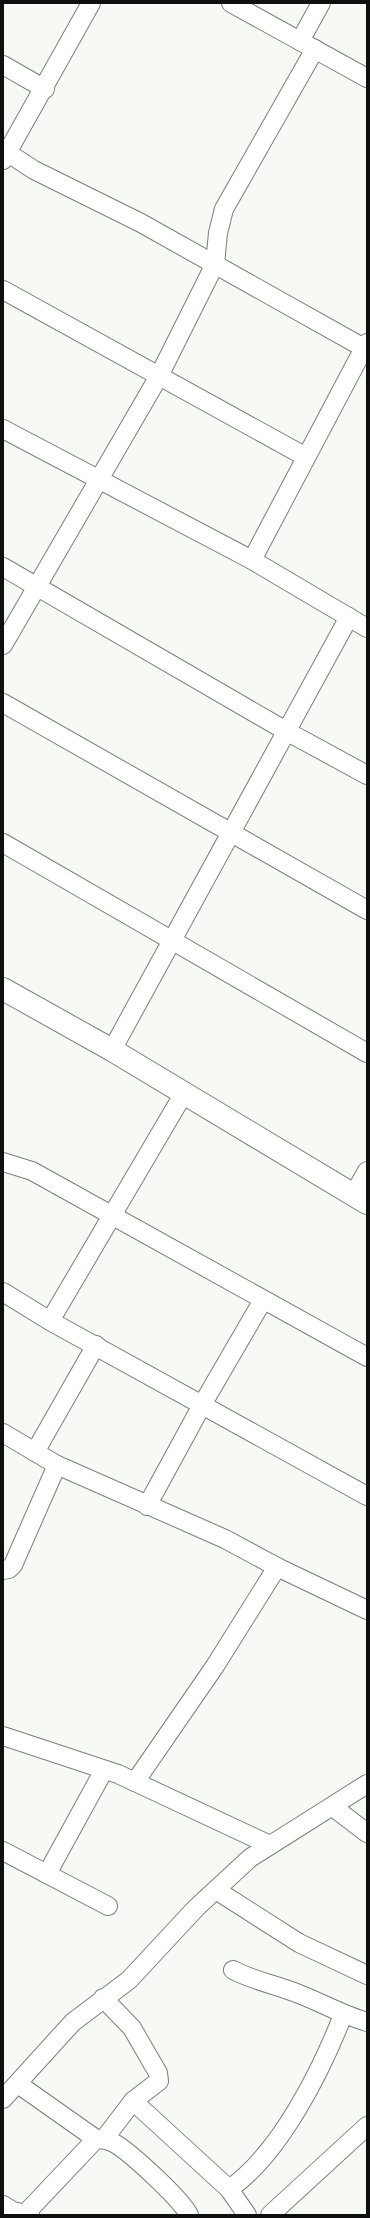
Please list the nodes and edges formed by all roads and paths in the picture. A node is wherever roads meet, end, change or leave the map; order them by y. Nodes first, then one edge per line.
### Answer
1 (91, 3) edge
2 (231, 3) edge
3 (322, 3) edge
4 (307, 45) junction
5 (3, 65) edge
6 (367, 78) edge
7 (45, 89) junction
8 (5, 157) edge
9 (215, 264) junction
10 (3, 290) edge
11 (366, 347) edge
12 (159, 376) junction
13 (3, 429) edge
14 (306, 457) junction
15 (98, 480) junction
16 (252, 560) junction
17 (3, 566) edge
18 (37, 586) junction
19 (349, 617) junction
20 (367, 628) edge
21 (3, 646) edge
22 (3, 703) edge
23 (286, 731) junction
24 (367, 775) edge
25 (232, 832) junction
26 (3, 843) edge
27 (367, 910) edge
28 (172, 939) junction
29 (3, 989) edge
30 (112, 1050) junction
31 (367, 1053) edge
32 (184, 1093) junction
33 (3, 1162) edge
34 (367, 1171) edge
35 (360, 1199) edge
36 (111, 1215) junction
37 (3, 1292) edge
38 (263, 1300) junction
39 (50, 1321) junction
40 (96, 1345) junction
41 (367, 1357) edge
42 (202, 1405) junction
43 (3, 1433) edge
44 (35, 1452) junction
45 (57, 1465) junction
46 (367, 1496) edge
47 (147, 1506) junction
48 (277, 1567) junction
49 (3, 1570) edge
50 (367, 1610) edge
51 (3, 1736) edge
52 (104, 1770) junction
53 (135, 1782) junction
54 (367, 1784) edge
55 (334, 1807) junction
56 (367, 1833) edge
57 (270, 1845) junction
58 (3, 1851) edge
59 (47, 1874) junction
60 (216, 1890) junction
61 (108, 1906) dead end
62 (233, 1970) dead end
63 (367, 1974) edge
64 (103, 1998) junction
65 (343, 2015) junction
66 (367, 2022) edge
67 (18, 2084) junction
68 (3, 2099) edge
69 (133, 2101) junction
70 (367, 2126) edge
71 (100, 2139) junction
72 (228, 2188) junction
73 (3, 2205) edge
74 (28, 2214) edge
75 (189, 2215) edge
76 (247, 2215) edge
77 (270, 2215) edge

1 - 7 street
2 - 4 street
3 - 4 street
4 - 6 street
4 - 9 street
5 - 7 street
7 - 8 street
8 - 9 street
9 - 11 street
9 - 12 street
10 - 12 street
11 - 14 street
12 - 14 street
12 - 15 street
13 - 15 street
14 - 16 street
15 - 16 street
15 - 18 street
16 - 19 street
17 - 18 street
18 - 21 street
18 - 23 street
19 - 20 street
19 - 23 street
22 - 25 street
23 - 24 street
23 - 25 street
25 - 27 street
25 - 28 street
26 - 28 street
28 - 30 street
28 - 31 street
29 - 30 street
30 - 32 street
32 - 35 street
32 - 36 street
33 - 36 street
34 - 35 street
36 - 38 street
36 - 39 street
37 - 39 street
38 - 41 street
38 - 42 street
39 - 40 street
40 - 42 street
40 - 44 street
42 - 46 street
42 - 47 street
43 - 44 street
44 - 45 street
45 - 47 street
45 - 49 street
47 - 48 street
48 - 50 street
48 - 53 street
51 - 52 street
52 - 53 street
52 - 59 street
53 - 57 street
54 - 55 street
55 - 56 street
55 - 57 street
57 - 60 street
58 - 59 street
59 - 61 street
60 - 63 street
60 - 64 street
62 - 65 street
64 - 67 street
64 - 69 street
65 - 66 street
65 - 72 street
67 - 68 street
67 - 71 street
69 - 71 street
69 - 72 street
70 - 77 street
71 - 74 street
71 - 75 street
72 - 76 street
73 - 74 street

